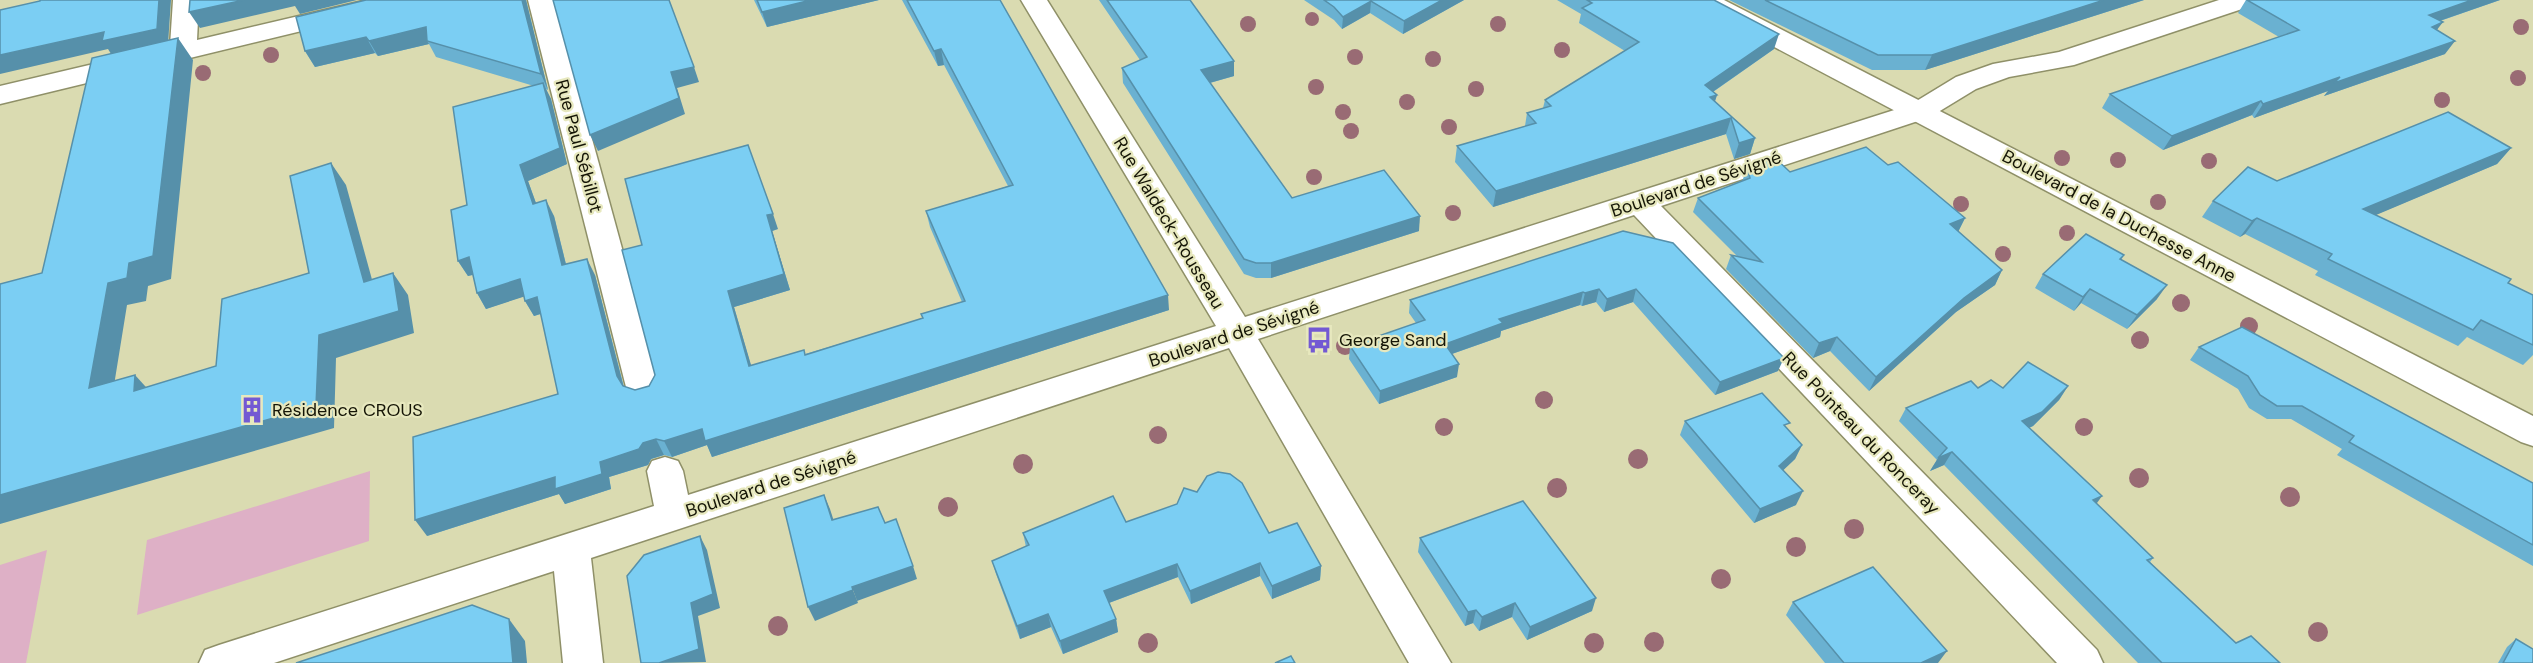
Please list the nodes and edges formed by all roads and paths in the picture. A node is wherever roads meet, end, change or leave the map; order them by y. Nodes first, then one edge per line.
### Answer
1 (186, 0) edge
2 (399, 0) edge
3 (541, 0) edge
4 (1034, 0) edge
5 (1704, 0) edge
6 (2245, 0) edge
7 (183, 52) junction
8 (0, 95) edge
9 (1920, 111) junction
10 (1640, 202) junction
11 (1236, 333) junction
12 (644, 391) edge
13 (2533, 432) edge
14 (665, 471) dead end
15 (674, 516) junction
16 (571, 549) junction
17 (219, 663) edge
18 (583, 663) edge
19 (1431, 663) edge
20 (2083, 663) edge

1 - 7 street
2 - 7 street
3 - 12 street, Rue Paul Sébillot
4 - 11 street, Rue Waldeck-Rousseau
5 - 9 street, Boulevard de la Duchesse Anne
6 - 9 street, Boulevard de Sévigné
7 - 8 street
9 - 10 street, Boulevard de Sévigné
9 - 13 street, Boulevard de la Duchesse Anne
10 - 11 street, Boulevard de Sévigné
10 - 20 street, Rue Pointeau du Ronceray
11 - 15 street, Boulevard de Sévigné
11 - 19 street, Rue Waldeck-Rousseau
14 - 15 street
15 - 16 street, Boulevard de Sévigné
16 - 17 street, Boulevard de Sévigné
16 - 18 street

